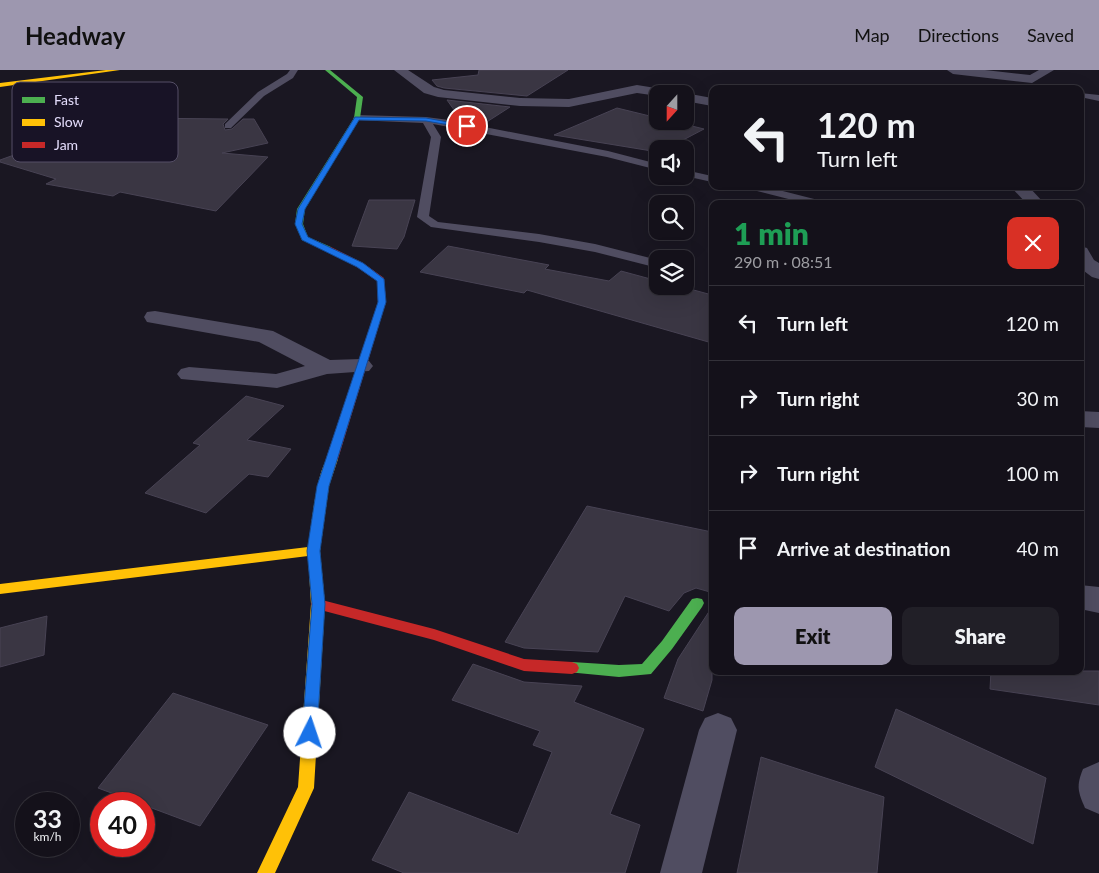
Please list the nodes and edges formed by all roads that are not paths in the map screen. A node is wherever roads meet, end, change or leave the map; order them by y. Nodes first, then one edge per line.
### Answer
1 (118, 70) edge
2 (294, 70) edge
3 (326, 70) edge
4 (400, 70) edge
5 (953, 70) edge
6 (1048, 70) edge
7 (106, 71) edge
8 (16, 82) edge
9 (1030, 85) edge
10 (649, 91) edge
11 (1084, 96) edge
12 (1099, 98) edge
13 (694, 99) edge
14 (709, 101) edge
15 (357, 118) junction
16 (426, 120) junction
17 (228, 126) dead end
18 (649, 165) edge
19 (694, 175) edge
20 (709, 178) edge
21 (765, 190) edge
22 (1022, 190) edge
23 (806, 200) edge
24 (1033, 200) edge
25 (1084, 259) edge
26 (649, 262) edge
27 (1099, 273) edge
28 (155, 317) dead end
29 (361, 366) junction
30 (326, 367) junction
31 (189, 374) dead end
32 (1084, 419) edge
33 (1099, 420) edge
34 (314, 551) junction
35 (0, 589) edge
36 (1084, 598) edge
37 (1099, 600) edge
38 (697, 603) dead end
39 (318, 604) junction
40 (718, 730) dead end
41 (1099, 781) edge
42 (1099, 795) edge
43 (266, 873) edge
44 (681, 873) edge

1 - 7 street
2 - 17 lane
3 - 15 street
4 - 10 street
5 - 9 street
6 - 9 street
7 - 8 street
11 - 12 lane
13 - 14 street
15 - 16 lane
15 - 29 street
16 - 18 lane
16 - 26 lane
19 - 20 lane
21 - 23 lane
22 - 24 street
25 - 27 street
28 - 30 street
29 - 30 street
29 - 34 street
30 - 31 street
32 - 33 street
34 - 35 street
34 - 39 street
36 - 37 street
38 - 39 street
39 - 43 street
40 - 44 street
41 - 42 street

